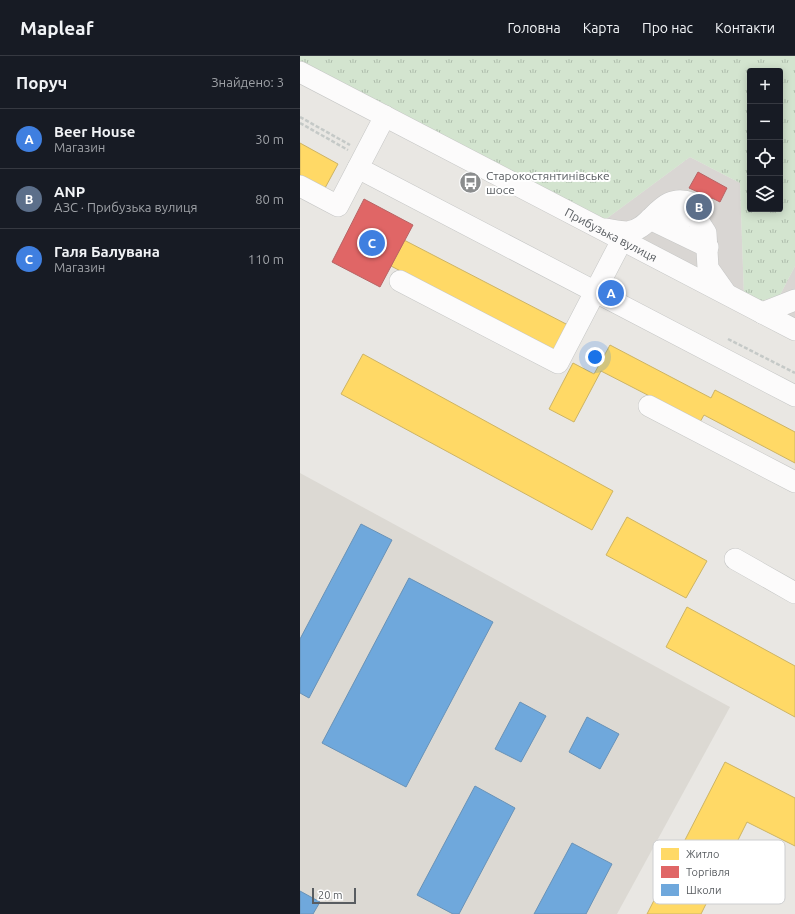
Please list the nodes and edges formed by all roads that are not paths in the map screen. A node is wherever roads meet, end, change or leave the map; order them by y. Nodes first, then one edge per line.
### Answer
1 (300, 72) edge
2 (385, 116) junction
3 (358, 168) junction
4 (300, 186) edge
5 (650, 218) junction
6 (599, 228) junction
7 (622, 240) junction
8 (708, 246) junction
9 (400, 281) dead end
10 (595, 292) junction
11 (726, 294) junction
12 (795, 300) edge
13 (762, 313) junction
14 (795, 330) edge
15 (795, 396) edge
16 (649, 406) dead end
17 (795, 482) edge
18 (735, 560) dead end
19 (795, 593) edge

1 - 2 street, Прибузька вулиця
2 - 3 street
2 - 6 street, Прибузька вулиця
3 - 4 street
3 - 10 street
5 - 6 street
5 - 8 street
5 - 8 street
6 - 7 street, Прибузька вулиця
7 - 10 street
7 - 11 street, Прибузька вулиця
8 - 11 street
9 - 10 street
10 - 15 street
11 - 13 street, Прибузька вулиця
12 - 13 street
13 - 14 street, Прибузька вулиця
16 - 17 street
18 - 19 street

